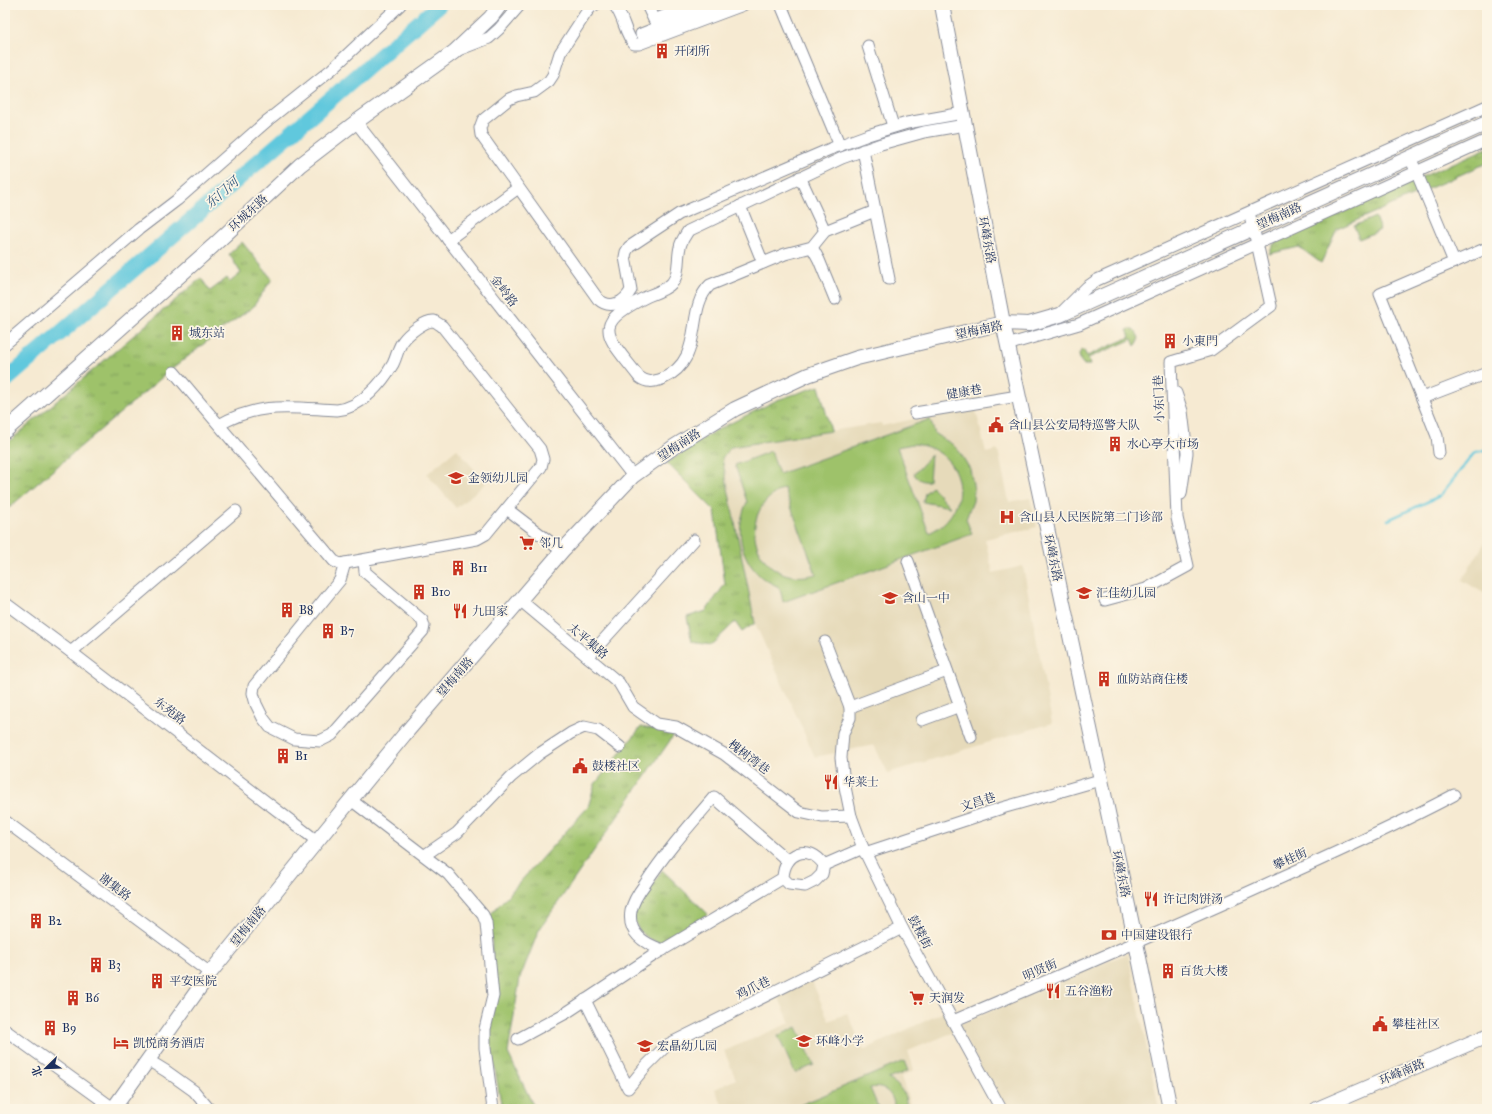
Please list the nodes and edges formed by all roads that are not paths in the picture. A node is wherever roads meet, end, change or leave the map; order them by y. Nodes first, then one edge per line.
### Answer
1 (400, 5) edge
2 (500, 5) edge
3 (520, 5) edge
4 (595, 5) edge
5 (614, 5) edge
6 (647, 5) edge
7 (691, 5) edge
8 (714, 5) edge
9 (743, 5) edge
10 (781, 5) edge
11 (942, 5) edge
12 (641, 34) dead end
13 (868, 46) dead end
14 (454, 52) junction
15 (1487, 106) edge
16 (964, 119) junction
17 (356, 122) junction
18 (1487, 123) edge
19 (893, 126) junction
20 (1487, 140) edge
21 (840, 146) junction
22 (863, 150) junction
23 (1410, 157) junction
24 (1416, 172) junction
25 (800, 177) junction
26 (518, 188) junction
27 (740, 206) junction
28 (875, 211) junction
29 (1249, 213) junction
30 (1253, 228) junction
31 (825, 231) junction
32 (448, 240) junction
33 (1257, 243) junction
34 (812, 248) junction
35 (1487, 248) edge
36 (1454, 262) junction
37 (763, 263) junction
38 (889, 279) dead end
39 (835, 299) dead end
40 (1060, 314) junction
41 (1003, 323) junction
42 (5, 344) edge
43 (1007, 345) junction
44 (174, 372) dead end
45 (1487, 373) edge
46 (1018, 396) junction
47 (1422, 398) junction
48 (915, 414) dead end
49 (219, 425) junction
50 (5, 431) edge
51 (1439, 453) dead end
52 (633, 476) junction
53 (507, 509) junction
54 (236, 511) dead end
55 (694, 540) dead end
56 (562, 551) junction
57 (364, 560) junction
58 (908, 561) dead end
59 (345, 563) junction
60 (520, 600) junction
61 (1105, 600) dead end
62 (5, 603) edge
63 (826, 642) dead end
64 (71, 652) junction
65 (588, 658) junction
66 (947, 670) junction
67 (960, 706) junction
68 (633, 707) joint
69 (850, 707) junction
70 (922, 720) dead end
71 (971, 737) dead end
72 (620, 747) dead end
73 (1100, 780) junction
74 (1454, 795) dead end
75 (351, 800) junction
76 (851, 816) junction
77 (5, 822) edge
78 (317, 842) junction
79 (864, 850) junction
80 (425, 855) junction
81 (788, 861) junction
82 (824, 865) junction
83 (783, 878) junction
84 (902, 928) junction
85 (1136, 943) junction
86 (663, 950) junction
87 (210, 973) junction
88 (585, 1000) junction
89 (953, 1021) junction
90 (5, 1030) edge
91 (1487, 1036) edge
92 (518, 1039) dead end
93 (148, 1060) junction
94 (113, 1108) edge
95 (209, 1109) edge
96 (493, 1109) edge
97 (1001, 1109) edge
98 (1170, 1109) edge
99 (1317, 1109) edge

1 - 42 street
2 - 14 main road, 环城东路
3 - 14 street
4 - 26 street
5 - 9 street
6 - 7 street
8 - 12 street
10 - 21 street
11 - 16 main road, 环峰东路
13 - 19 street
14 - 17 main road, 环城东路
15 - 29 street
16 - 19 street
16 - 22 street
16 - 41 main road, 环峰东路
17 - 32 street, 金岭路
17 - 50 main road, 环城东路
18 - 23 main road, 望梅南路
19 - 21 street
20 - 24 street
21 - 26 street
22 - 25 street
22 - 28 street
23 - 24 street
23 - 30 main road, 望梅南路
24 - 33 street
24 - 36 street
25 - 27 street
25 - 31 street
26 - 32 street
27 - 37 street
27 - 37 street
28 - 31 street
28 - 38 street
29 - 30 street
29 - 40 street
30 - 33 street
30 - 40 main road, 望梅南路
31 - 34 street
32 - 52 street, 金岭路
33 - 43 street
33 - 61 street, 小东门巷
34 - 37 street
34 - 39 street
35 - 36 street
36 - 47 street
40 - 41 main road, 望梅南路
41 - 43 main road, 环峰东路
41 - 52 main road, 望梅南路
43 - 46 main road, 环峰东路
44 - 49 street
45 - 47 street
46 - 48 street, 健康巷
46 - 73 main road, 环峰东路
47 - 51 street
49 - 53 street
49 - 59 street
52 - 56 main road, 望梅南路
53 - 56 street
53 - 57 street
54 - 64 street
55 - 65 street
56 - 60 main road, 望梅南路
57 - 59 street
57 - 59 street
58 - 66 street
60 - 65 street, 太平集路
60 - 75 main road, 望梅南路
62 - 64 street, 东苑路
63 - 69 street
64 - 78 street, 东苑路
65 - 68 street, 太平集路
66 - 67 street
66 - 69 street
67 - 70 street
67 - 71 street
68 - 76 street, 槐树湾巷
69 - 76 street, 鼓楼街
72 - 80 street
73 - 79 street, 文昌巷
73 - 85 main road, 环峰东路
74 - 85 street, 攀桂街
75 - 78 main road, 望梅南路
75 - 80 street
76 - 79 street, 鼓楼街
77 - 87 street, 谢集路
78 - 87 main road, 望梅南路
79 - 82 street, 文昌巷
79 - 84 street, 鼓楼街
80 - 96 street
81 - 82 street
81 - 83 street
81 - 86 street
82 - 83 street
83 - 86 street
84 - 88 street, 鸡爪巷
84 - 89 street, 鼓楼街
85 - 89 street, 明贤街
85 - 98 main road, 环峰东路
86 - 88 street
87 - 93 main road, 望梅南路
88 - 92 street
89 - 97 street, 鼓楼街
90 - 94 street
91 - 99 main road, 环峰南路
93 - 94 main road, 望梅南路
93 - 95 street

